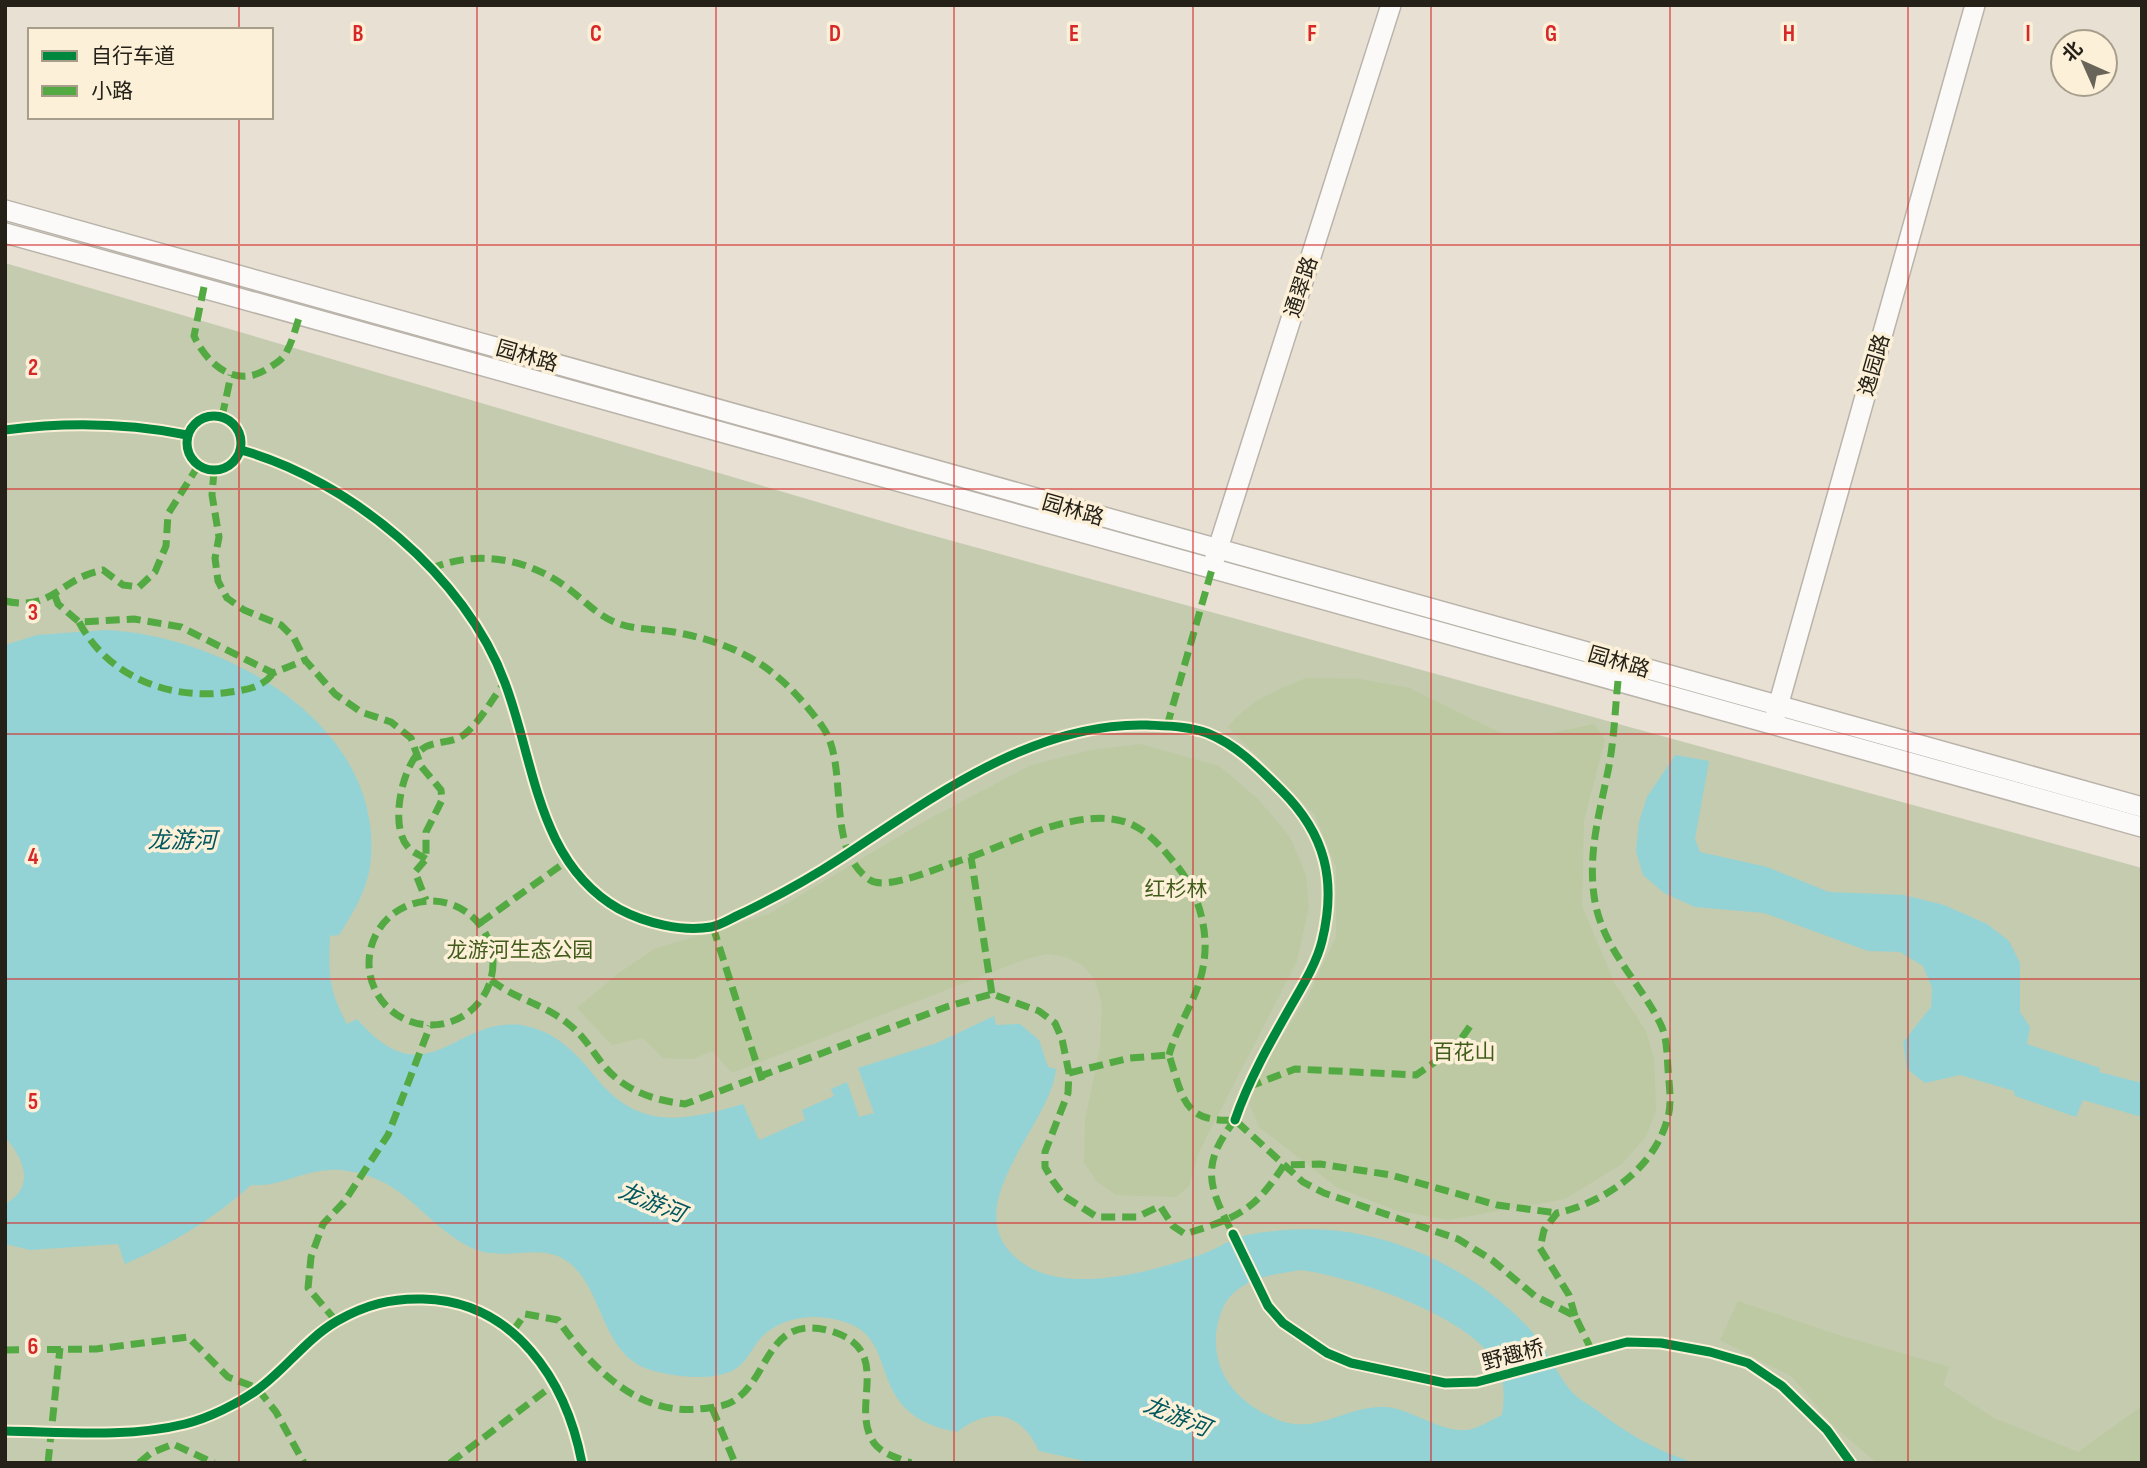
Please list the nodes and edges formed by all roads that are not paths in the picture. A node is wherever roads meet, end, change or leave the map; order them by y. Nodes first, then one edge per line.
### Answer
1 (1391, 5) edge
2 (1975, 5) edge
3 (5, 210) edge
4 (5, 233) edge
5 (1214, 559) junction
6 (1775, 716) junction
7 (2142, 807) edge
8 (2142, 827) edge

1 - 5 street, 通翠路
2 - 6 street, 逸园路
3 - 5 street, 园林路
4 - 5 street, 园林路
5 - 6 street, 园林路
6 - 7 street, 园林路
6 - 8 street, 园林路

